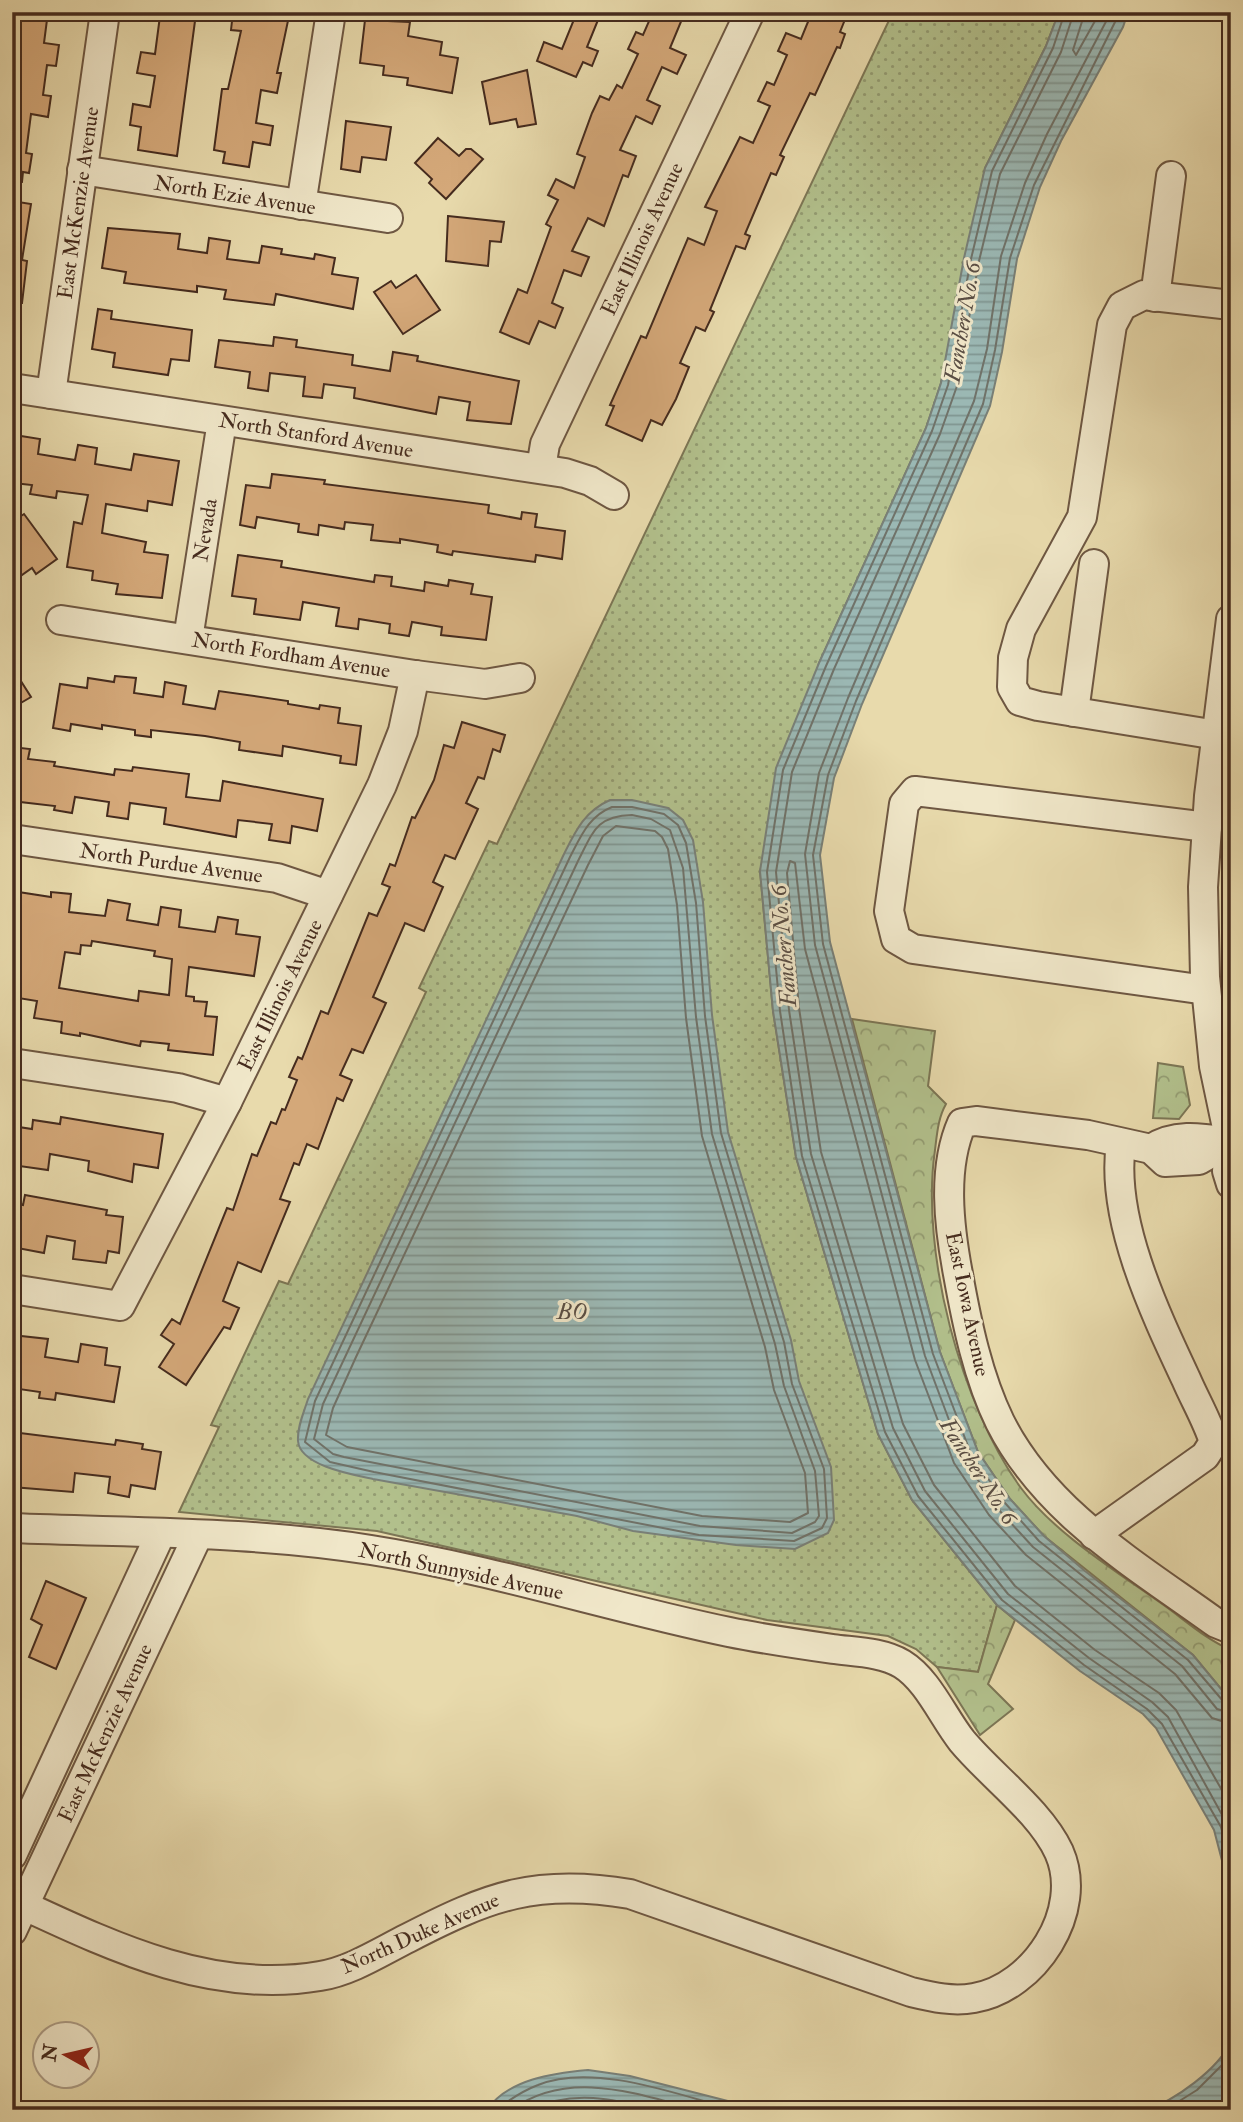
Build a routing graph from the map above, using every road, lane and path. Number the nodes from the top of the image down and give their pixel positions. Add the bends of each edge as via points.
1 (104, 12) edge
2 (331, 12) edge
3 (750, 12) edge
4 (82, 170) junction
5 (1171, 176) dead end
6 (301, 205) junction
7 (388, 218) dead end
8 (1155, 297) junction
9 (1231, 305) edge
10 (12, 388) edge
11 (51, 394) junction
12 (222, 421) junction
13 (541, 468) junction
14 (614, 495) dead end
15 (1094, 564) dead end
16 (1231, 619) edge
17 (61, 620) dead end
18 (188, 639) junction
19 (415, 675) junction
20 (520, 678) dead end
21 (1074, 712) junction
22 (1217, 735) junction
23 (1220, 797) edge
24 (1207, 827) junction
25 (12, 839) edge
26 (328, 895) junction
27 (1206, 990) junction
28 (12, 1063) edge
29 (228, 1102) junction
30 (1230, 1142) edge
31 (1121, 1144) junction
32 (1231, 1184) edge
33 (12, 1289) edge
34 (12, 1528) edge
35 (160, 1535) junction
36 (198, 1535) junction
37 (1094, 1535) junction
38 (1231, 1629) edge
39 (12, 1855) edge
40 (18, 1903) edge
41 (12, 1931) edge
42 (1027, 1970) joint

1 - 4 street, East McKenzie Avenue
2 - 6 street
3 - 13 street, East Illinois Avenue via 545,444
4 - 6 street, North Ezie Avenue
4 - 11 street, East McKenzie Avenue
5 - 8 street
6 - 7 street, North Ezie Avenue
8 - 9 street
8 - 21 street via 1144,295 1122,306 1112,325 1082,517 1021,629 1013,658 1012,687 1020,701
10 - 11 street, North Stanford Avenue
11 - 12 street, North Stanford Avenue
12 - 13 street, North Stanford Avenue
12 - 18 street, Nevada
13 - 14 street, North Stanford Avenue via 590,481
15 - 21 street
16 - 22 street
17 - 18 street, North Fordham Avenue
18 - 19 street, North Fordham Avenue
19 - 20 street, North Fordham Avenue via 485,684
19 - 26 street, East Illinois Avenue via 403,731 382,785
21 - 22 street
22 - 23 street
23 - 24 street
24 - 27 street via 1203,887
24 - 27 street via 915,791 904,804 889,911 896,939 913,949
25 - 26 street, North Purdue Avenue via 277,878
26 - 29 street, East Illinois Avenue
27 - 30 street via 1214,1066
28 - 29 street via 178,1088
29 - 33 street, East Illinois Avenue via 120,1306
30 - 31 street via 1199,1160 1181,1163 1165,1162 1151,1149
30 - 32 street via 1227,1171
31 - 37 street via 1119,1195 1132,1242 1171,1347 1214,1442 1205,1456
31 - 37 street, East Iowa Avenue via 1088,1135 976,1121 962,1123 951,1156 950,1221 962,1300 984,1380 1019,1454 1066,1511
34 - 35 street, North Sunnyside Avenue
35 - 36 street, North Sunnyside Avenue
35 - 39 street, East McKenzie Avenue
36 - 40 street, East McKenzie Avenue
36 - 42 street, North Sunnyside Avenue via 311,1542 436,1561 689,1624 879,1655 903,1664 922,1682 963,1742 1048,1833 1059,1853 1065,1873 1064,1902 1045,1951
37 - 38 street, East Iowa Avenue
40 - 41 street, East McKenzie Avenue
40 - 42 street, North Duke Avenue via 141,1958 185,1969 276,1980 322,1976 359,1963 458,1912 505,1895 545,1887 588,1886 630,1894 911,1992 948,2000 976,1998 1002,1988

